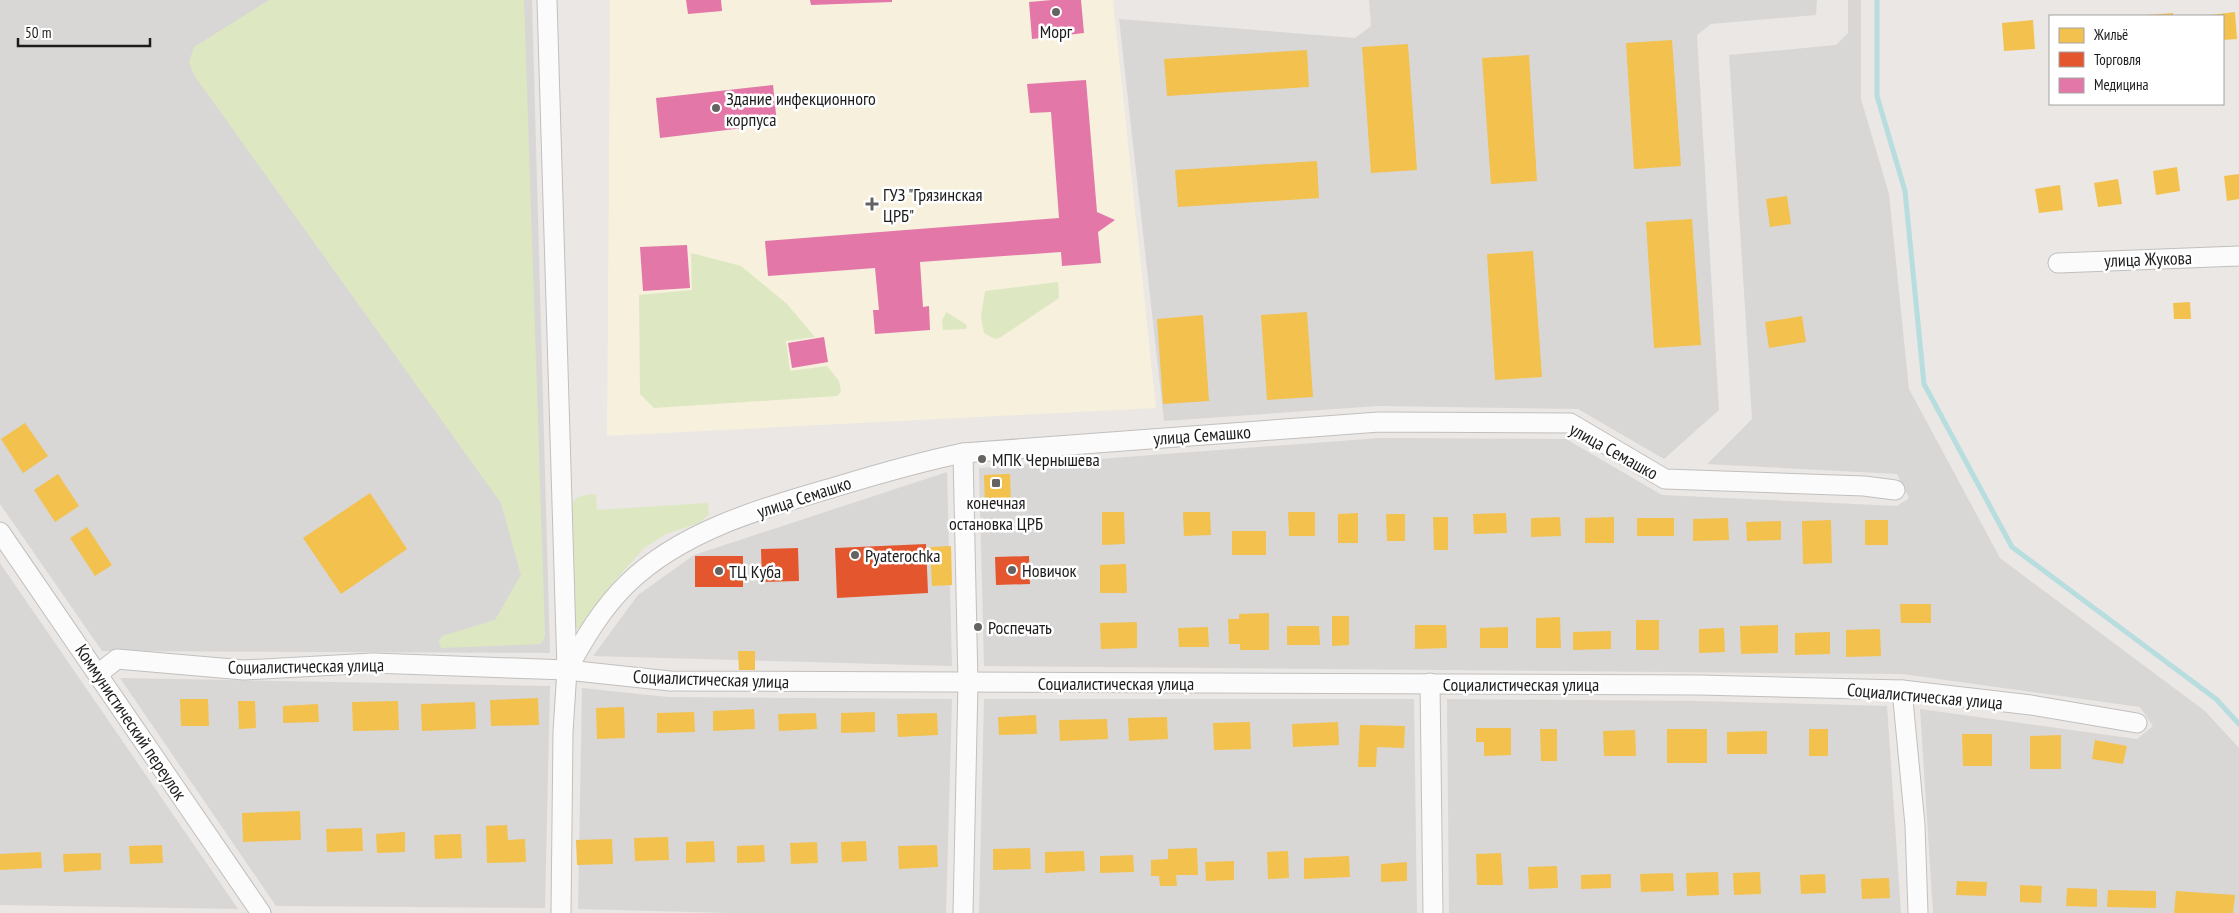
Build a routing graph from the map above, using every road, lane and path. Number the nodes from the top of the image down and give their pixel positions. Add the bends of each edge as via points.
1 (547, 0) edge
2 (2239, 256) edge
3 (2058, 263) dead end
4 (963, 453) junction
5 (1895, 490) dead end
6 (0, 532) edge
7 (567, 670) junction
8 (98, 674) junction
9 (968, 683) junction
10 (1430, 683) junction
11 (1902, 690) junction
12 (2137, 723) dead end
13 (261, 913) edge
14 (562, 913) edge
15 (963, 913) edge
16 (1433, 913) edge
17 (1918, 913) edge

1 - 7 street
2 - 3 street, улица Жукова
4 - 5 street, улица Семашко via 1379,422 1570,423 1666,479 1864,486
4 - 7 street, улица Семашко via 913,463 771,506 686,540 627,584 592,627
4 - 9 street
6 - 8 street, Коммунистический переулок
7 - 8 street, Социалистическая улица via 373,663 244,670 118,659
7 - 9 street, Социалистическая улица via 670,681
7 - 14 street via 563,732
8 - 13 street, Коммунистический переулок
9 - 10 street, Социалистическая улица
9 - 15 street
10 - 11 street, Социалистическая улица
10 - 16 street
11 - 12 street, Социалистическая улица via 2031,705
11 - 17 street via 1915,825

